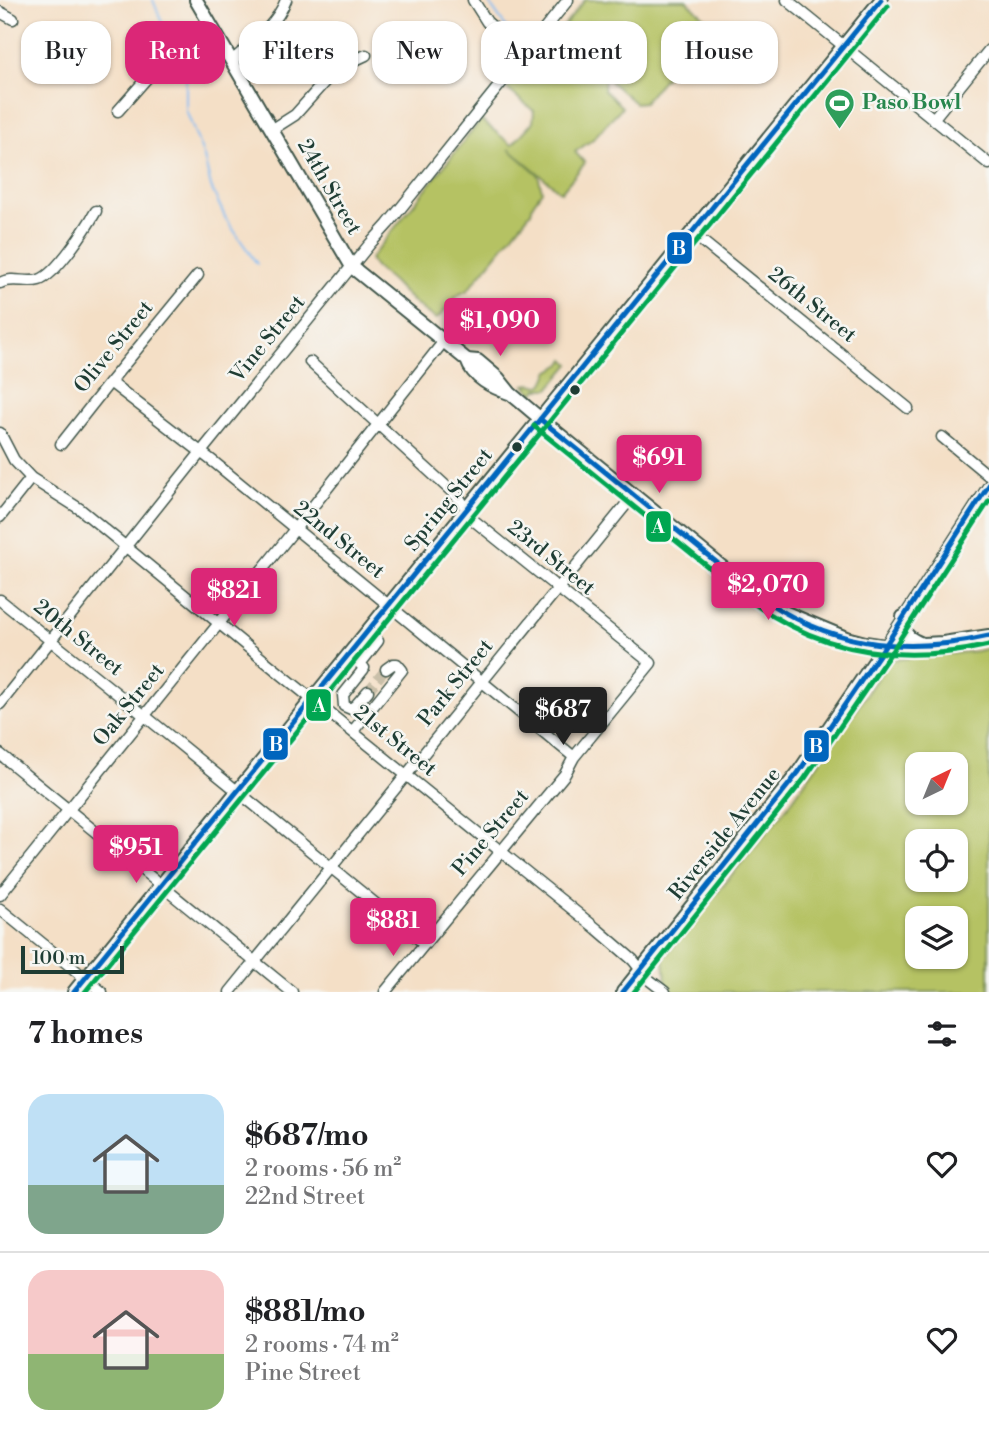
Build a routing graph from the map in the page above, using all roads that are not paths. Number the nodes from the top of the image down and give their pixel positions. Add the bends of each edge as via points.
1 (196, 0) edge
2 (286, 0) edge
3 (473, 0) edge
4 (568, 0) edge
5 (787, 0) edge
6 (881, 0) edge
7 (0, 12) edge
8 (13, 19) dead end
9 (208, 21) edge
10 (486, 21) edge
11 (551, 21) edge
12 (843, 46) junction
13 (225, 50) edge
14 (989, 50) edge
15 (366, 55) dead end
16 (232, 61) junction
17 (142, 84) edge
18 (500, 84) edge
19 (118, 111) dead end
20 (934, 118) junction
21 (273, 129) junction
22 (989, 163) edge
23 (96, 211) dead end
24 (692, 233) junction
25 (352, 267) junction
26 (198, 275) dead end
27 (0, 283) edge
28 (444, 341) junction
29 (310, 362) dead end
30 (110, 382) junction
31 (908, 408) dead end
32 (540, 419) junction
33 (379, 425) junction
34 (0, 433) edge
35 (942, 437) dead end
36 (61, 444) dead end
37 (201, 452) junction
38 (989, 475) edge
39 (31, 478) junction
40 (989, 485) edge
41 (633, 496) junction
42 (466, 510) junction
43 (0, 517) edge
44 (295, 529) junction
45 (126, 547) junction
46 (557, 587) junction
47 (0, 600) edge
48 (388, 605) junction
49 (903, 617) junction
50 (219, 622) junction
51 (989, 636) edge
52 (51, 641) junction
53 (379, 641) dead end
54 (922, 645) junction
55 (885, 646) junction
56 (348, 654) junction
57 (650, 663) joint
58 (360, 664) junction
59 (386, 669) dead end
60 (482, 681) junction
61 (368, 691) tunnel mouth
62 (343, 695) junction
63 (312, 698) junction
64 (0, 704) edge
65 (329, 712) junction
66 (145, 716) junction
67 (353, 731) junction
68 (0, 754) edge
69 (574, 757) junction
70 (407, 775) junction
71 (237, 791) junction
72 (69, 810) junction
73 (501, 851) junction
74 (330, 867) junction
75 (161, 886) junction
76 (0, 895) edge
77 (0, 909) edge
78 (425, 944) junction
79 (254, 961) junction
80 (642, 969) junction
81 (85, 978) junction
82 (74, 992) edge
83 (102, 992) edge
84 (230, 992) edge
85 (292, 992) edge
86 (384, 992) edge
87 (623, 992) edge
88 (665, 992) edge

1 - 9 main road, 24th Street
2 - 16 street via 271,26
3 - 10 street
4 - 11 street, Vine Street
5 - 12 street
6 - 12 main road, Spring Street
7 - 8 street
12 - 20 street
12 - 24 main road, Spring Street
13 - 16 main road, 24th Street
14 - 20 street
15 - 21 street via 336,69 295,115
16 - 21 main road, 24th Street
17 - 19 street
18 - 25 street, Vine Street
20 - 22 street
21 - 25 main road, 24th Street
23 - 27 street via 79,239 42,280
24 - 31 street, 26th Street
24 - 32 main road, Spring Street
25 - 28 main road, 24th Street
25 - 37 street, Vine Street
26 - 30 street, Olive Street
28 - 32 main road, 24th Street via 491,387 510,393
28 - 33 street, Oak Street
29 - 33 street, 23rd Street
30 - 36 street, Olive Street
30 - 37 street, 22nd Street
32 - 41 main road, 24th Street
32 - 42 main road, Spring Street
33 - 42 street, 23rd Street via 459,498
33 - 44 street, Oak Street
34 - 39 street, 21st Street via 7,450
35 - 38 street
37 - 44 street, 22nd Street
37 - 45 street, Vine Street
39 - 43 street
39 - 45 street, 21st Street via 80,509
40 - 49 street, Riverside Avenue
41 - 46 street, Park Street
41 - 55 main road, 24th Street via 779,610 846,638
42 - 46 street, 23rd Street
42 - 48 main road, Spring Street
44 - 48 street, 22nd Street
44 - 50 street, Oak Street
45 - 50 street, 21st Street
45 - 52 street, Vine Street
46 - 57 street, 23rd Street
46 - 60 street, Park Street
47 - 52 street, 20th Street
48 - 56 main road, Spring Street
48 - 60 street, 22nd Street
49 - 54 main road via 906,635
49 - 55 street, Riverside Avenue
50 - 63 street, 21st Street
50 - 66 street, Oak Street
51 - 54 main road, 24th Street
52 - 64 street, Vine Street
52 - 66 street, 20th Street
53 - 58 street
54 - 55 main road, 24th Street
55 - 80 main road, Riverside Avenue via 798,773
56 - 58 street
56 - 63 main road, Spring Street
57 - 69 street, Pine Street
58 - 62 street via 363,670
59 - 67 street via 397,664 402,670
60 - 69 street, 22nd Street
60 - 70 street, Park Street
61 - 62 street via 351,709 344,706
62 - 65 street
63 - 65 street, 21st Street
63 - 71 main road, Spring Street
65 - 67 street, 21st Street
66 - 71 street, 20th Street
66 - 72 street, Oak Street
67 - 70 street, 21st Street
68 - 72 street
69 - 73 street, Pine Street
70 - 73 street, 21st Street
70 - 74 street, Park Street
71 - 74 street, 20th Street
71 - 75 main road, Spring Street
72 - 75 street
72 - 76 street, Oak Street
73 - 78 street, Pine Street
73 - 80 street, 21st Street
74 - 78 street, 20th Street
74 - 79 street, Park Street
75 - 79 street
75 - 81 main road, Spring Street
77 - 81 street
78 - 86 street, Pine Street
79 - 84 street, Park Street
79 - 85 street
80 - 87 main road, Riverside Avenue
80 - 88 street, 21st Street
81 - 82 main road, Spring Street
81 - 83 street

